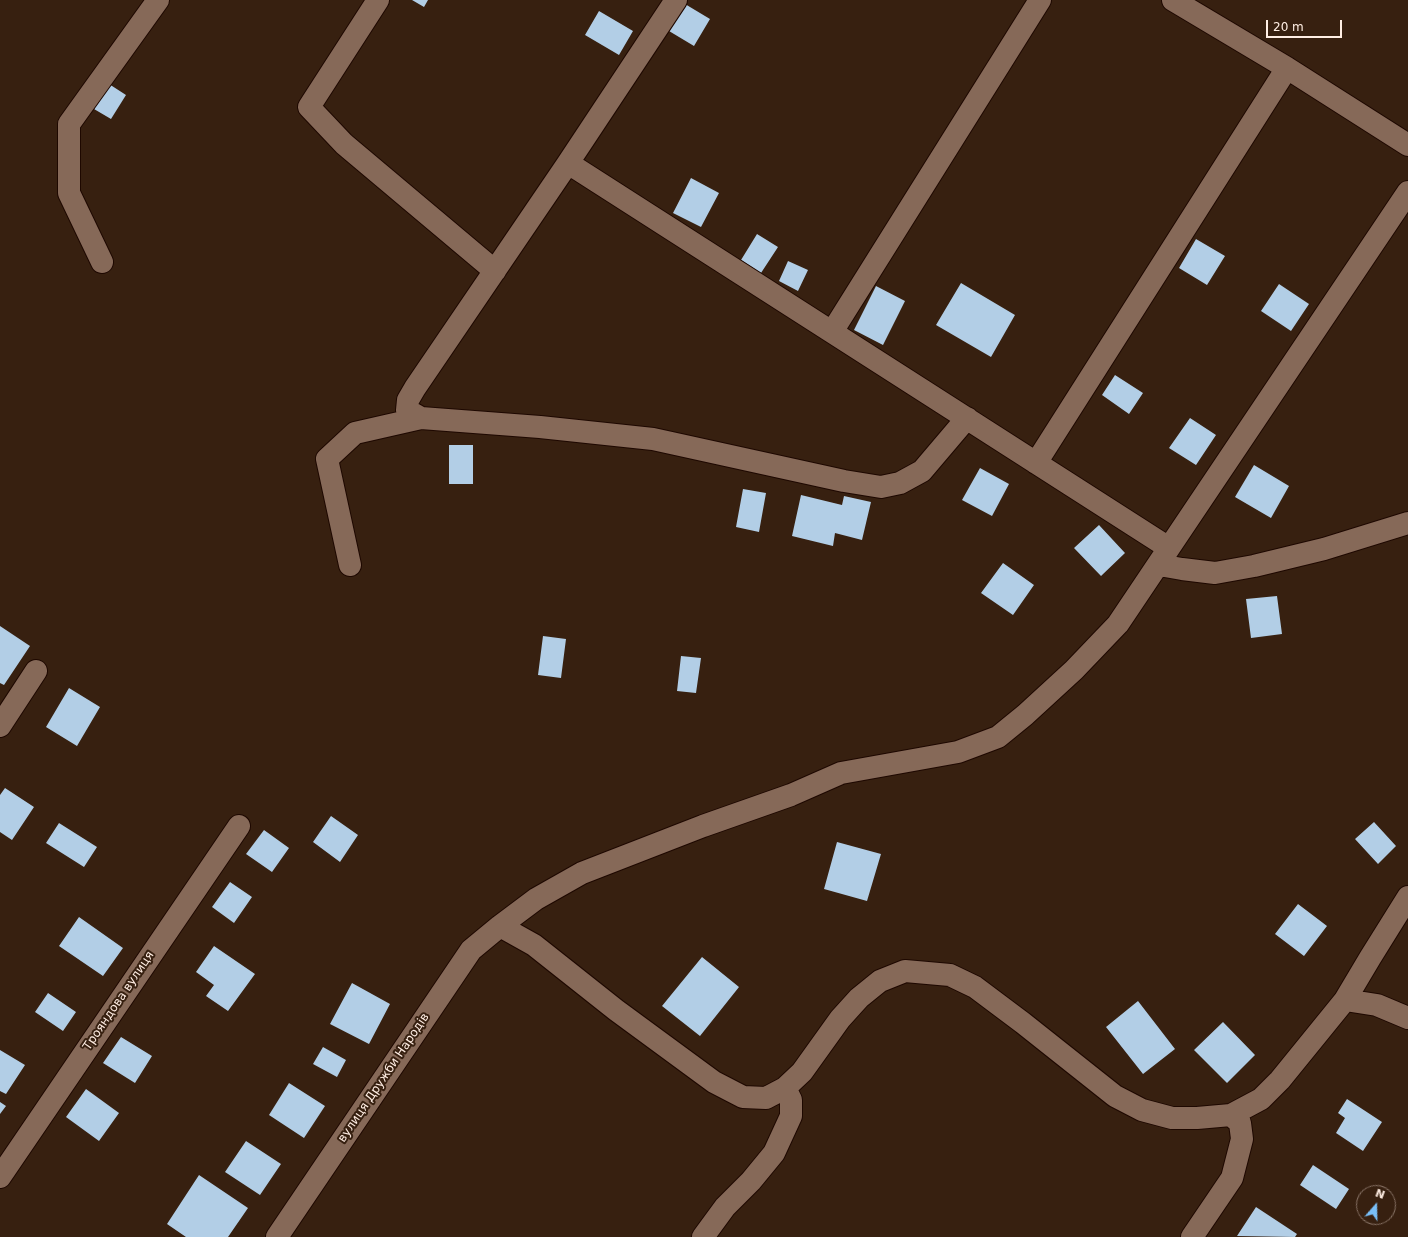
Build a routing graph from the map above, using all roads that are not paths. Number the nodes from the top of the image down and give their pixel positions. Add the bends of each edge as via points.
1 (158, 0) edge
2 (378, 0) edge
3 (676, 0) edge
4 (1040, 0) edge
5 (1173, 0) edge
6 (1287, 68) junction
7 (1408, 145) edge
8 (568, 163) junction
9 (1408, 192) edge
10 (102, 262) dead end
11 (495, 271) junction
12 (832, 332) junction
13 (420, 418) junction
14 (967, 418) junction
15 (1036, 463) junction
16 (1408, 523) edge
17 (1164, 556) junction
18 (350, 565) dead end
19 (36, 671) dead end
20 (0, 726) edge
21 (239, 826) dead end
22 (1408, 897) edge
23 (500, 926) junction
24 (1345, 1000) junction
25 (1408, 1018) edge
26 (785, 1088) junction
27 (1231, 1115) junction
28 (0, 1177) edge
29 (277, 1237) edge
30 (703, 1237) edge
31 (1192, 1237) edge

1 - 10 street via 69,124 69,193
2 - 11 street via 309,107 344,144
3 - 8 street
4 - 12 street
5 - 6 street
6 - 7 street
6 - 15 street
8 - 11 street
8 - 12 street
9 - 17 street, вулиця Дружби Народів
11 - 13 street via 408,400 407,410
12 - 14 street
13 - 14 street via 653,439 881,487 900,483 922,471
13 - 18 street via 355,433 327,459
14 - 15 street
15 - 17 street
16 - 17 street via 1324,549 1216,573 1182,569
17 - 23 street, вулиця Дружби Народів via 1118,624 1074,670 998,737 958,752 841,773 791,795 582,873 536,899
19 - 20 street
21 - 28 street, Трояндова вулиця
22 - 24 street
23 - 26 street via 534,945 616,1010 714,1082 743,1097 766,1098
23 - 29 street, вулиця Дружби Народів via 471,950
24 - 25 street via 1377,1005
24 - 27 street via 1261,1100
26 - 27 street via 802,1072 840,1019 859,998 880,981 905,971 950,976 975,987 1115,1096 1142,1110 1172,1118
26 - 30 street via 791,1100 791,1116 774,1153 725,1207
27 - 31 street via 1240,1123 1242,1139 1232,1178

